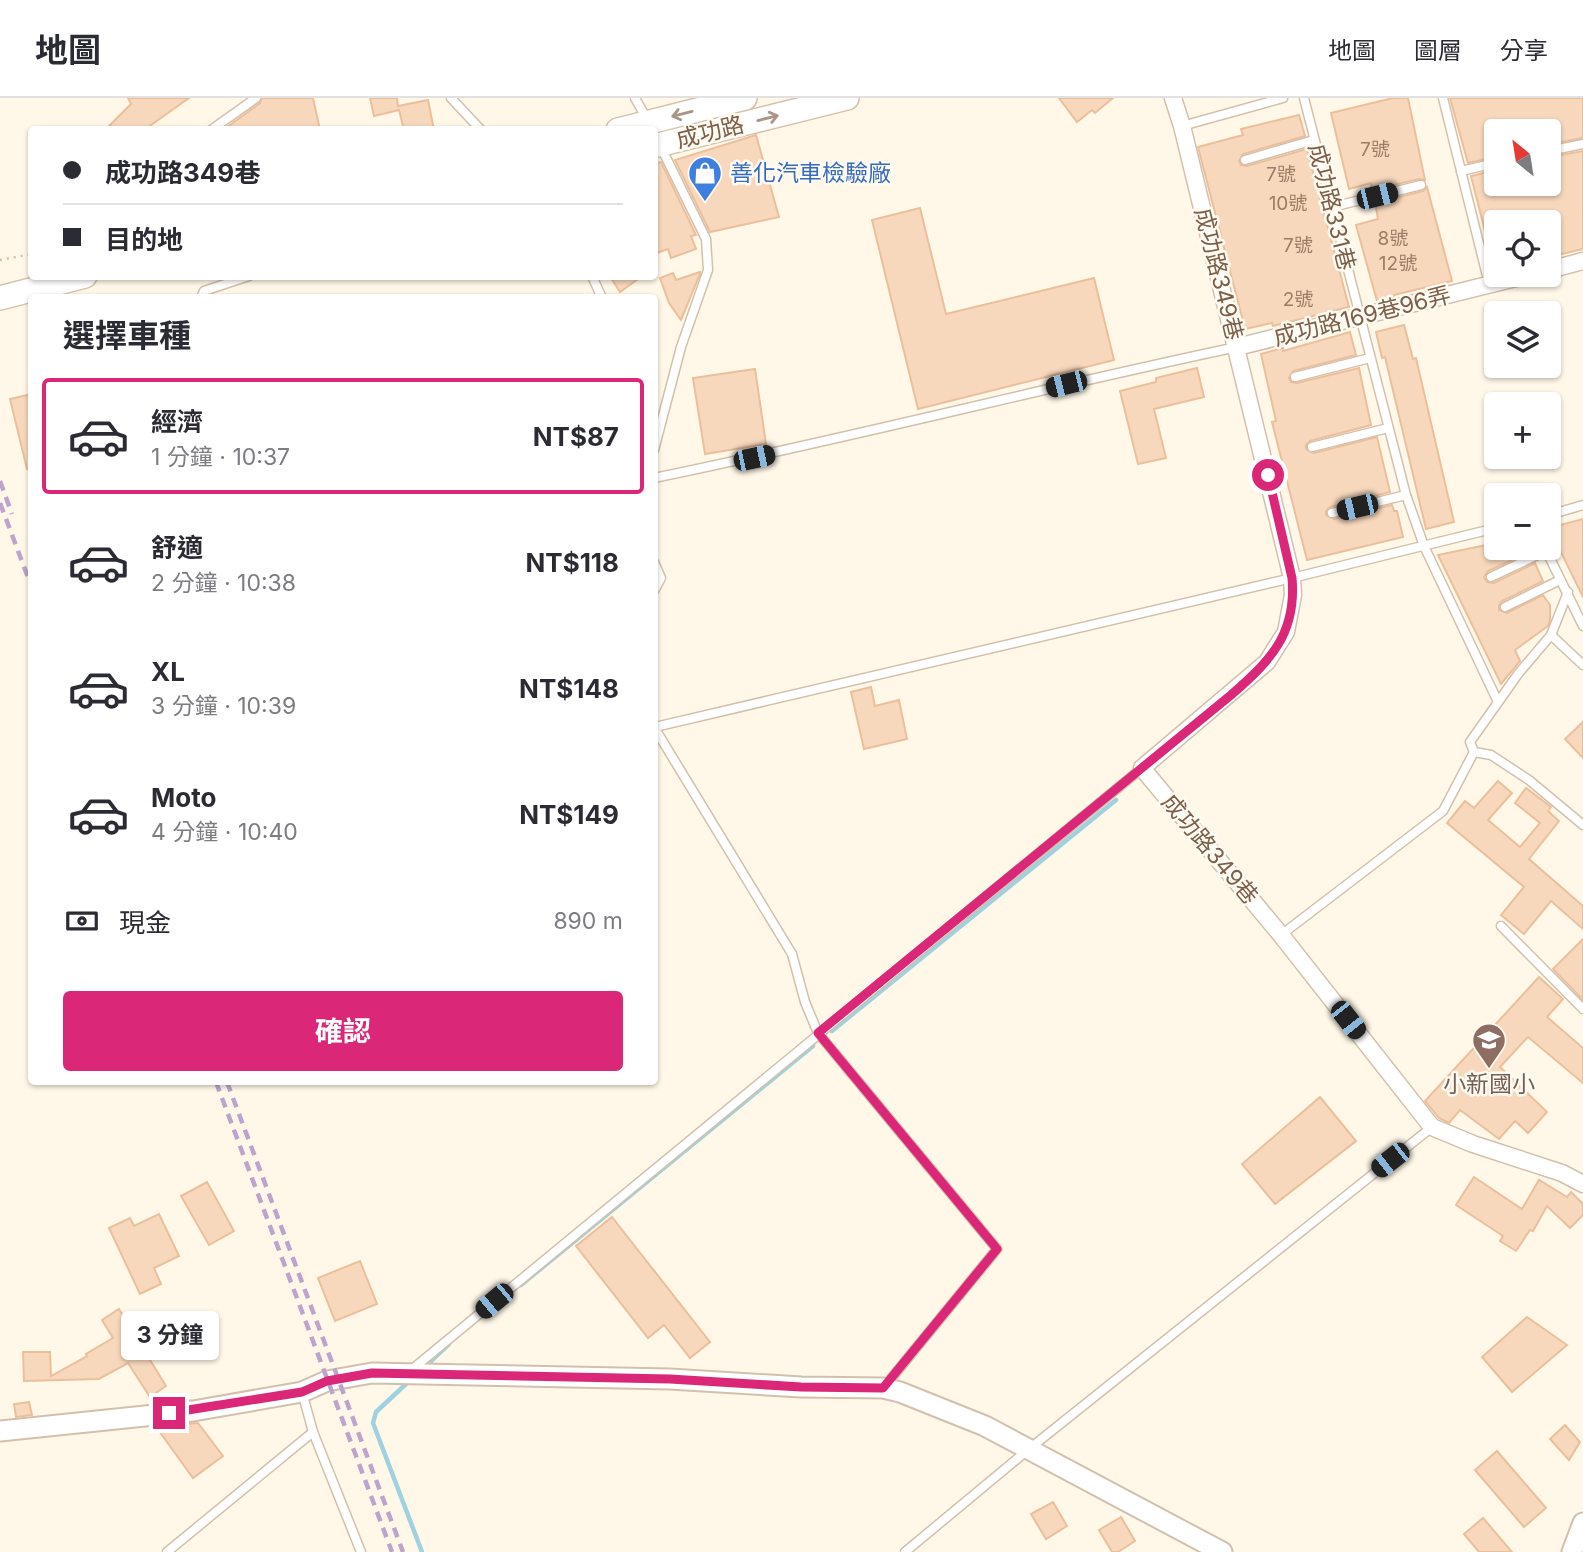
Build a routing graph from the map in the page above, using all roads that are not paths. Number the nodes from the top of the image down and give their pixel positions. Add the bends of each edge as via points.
1 (256, 98) edge
2 (451, 98) edge
3 (635, 98) edge
4 (745, 98) edge
5 (847, 98) edge
6 (1173, 98) edge
7 (1283, 98) edge
8 (1304, 98) edge
9 (1443, 98) edge
10 (217, 126) edge
11 (477, 126) edge
12 (649, 126) edge
13 (1182, 126) junction
14 (658, 133) edge
15 (658, 134) edge
16 (1314, 140) junction
17 (658, 143) edge
18 (1583, 144) edge
19 (1561, 149) edge
20 (1245, 160) dead end
21 (1484, 166) edge
22 (1461, 171) junction
23 (1421, 185) dead end
24 (1332, 207) junction
25 (1583, 261) edge
26 (1484, 264) edge
27 (1561, 267) edge
28 (70, 280) edge
29 (237, 280) edge
30 (1484, 285) edge
31 (203, 294) edge
32 (0, 298) edge
33 (1359, 317) junction
34 (1237, 347) junction
35 (1370, 358) junction
36 (1295, 377) dead end
37 (1388, 428) junction
38 (658, 435) edge
39 (1312, 447) dead end
40 (658, 477) edge
41 (1406, 495) junction
42 (1583, 505) edge
43 (1561, 511) edge
44 (1332, 513) dead end
45 (1484, 531) edge
46 (1424, 546) junction
47 (1526, 560) edge
48 (1551, 560) edge
49 (1491, 577) dead end
50 (1292, 578) junction
51 (1560, 580) junction
52 (1568, 592) junction
53 (1506, 607) dead end
54 (1583, 626) edge
55 (1551, 635) junction
56 (1583, 665) edge
57 (1498, 702) junction
58 (658, 726) edge
59 (658, 734) edge
60 (1474, 752) junction
61 (1142, 768) junction
62 (1583, 825) edge
63 (1501, 926) dead end
64 (1281, 935) junction
65 (1583, 1009) edge
66 (818, 1033) junction
67 (1433, 1126) junction
68 (1583, 1184) edge
69 (408, 1372) junction
70 (883, 1388) junction
71 (302, 1392) junction
72 (0, 1431) edge
73 (313, 1432) junction
74 (1029, 1449) junction
75 (1583, 1523) edge
76 (167, 1552) edge
77 (361, 1552) edge
78 (905, 1552) edge
79 (1222, 1552) edge
80 (1572, 1552) edge

1 - 10 lane
2 - 11 lane
3 - 12 lane
4 -> 14 main road, 成功路
15 -> 5 main road, 成功路
6 - 13 street, 成功路349巷
7 - 13 lane
8 - 16 lane, 成功路331巷
9 - 22 lane
13 - 34 street, 成功路349巷
16 - 20 lane
16 - 24 lane, 成功路331巷
17 - 38 lane via 706,239 708,270
18 - 19 lane
21 - 22 lane
22 - 26 lane
23 - 24 lane
24 - 33 lane, 成功路331巷
25 - 27 street
28 - 32 main road
29 - 31 lane
30 - 33 street, 成功路169巷96弄
33 - 34 street, 成功路169巷96弄
33 - 35 lane, 成功路331巷
34 - 40 lane
34 - 50 street, 成功路349巷
35 - 36 lane
35 - 37 lane, 成功路331巷
37 - 39 lane
37 - 41 lane, 成功路331巷
41 - 44 lane
41 - 46 lane, 成功路331巷
42 - 43 lane
45 - 46 lane
46 - 50 lane
46 - 57 lane, 成功路331巷
47 - 49 lane
48 - 51 lane
50 - 58 lane
50 - 61 street, 成功路349巷 via 1286,632 1267,662
51 - 52 lane
51 - 53 lane
52 - 54 lane
52 - 55 lane
55 - 56 lane
55 - 57 lane
57 - 60 lane via 1471,742
59 - 66 lane via 792,954
60 - 62 lane via 1491,755 1529,780
60 - 64 lane via 1443,811
61 - 64 street, 成功路349巷
61 - 66 lane
63 - 65 lane
64 - 67 street, 成功路349巷
66 - 69 lane
66 - 70 lane via 997,1249
67 - 68 street, 成功路349巷
67 - 74 lane
69 - 70 street
69 - 71 street via 327,1381
70 - 74 street via 985,1426
71 - 72 street via 193,1410
71 - 73 lane
73 - 76 lane
73 - 77 lane
74 - 78 lane
74 - 79 street
75 - 80 street

